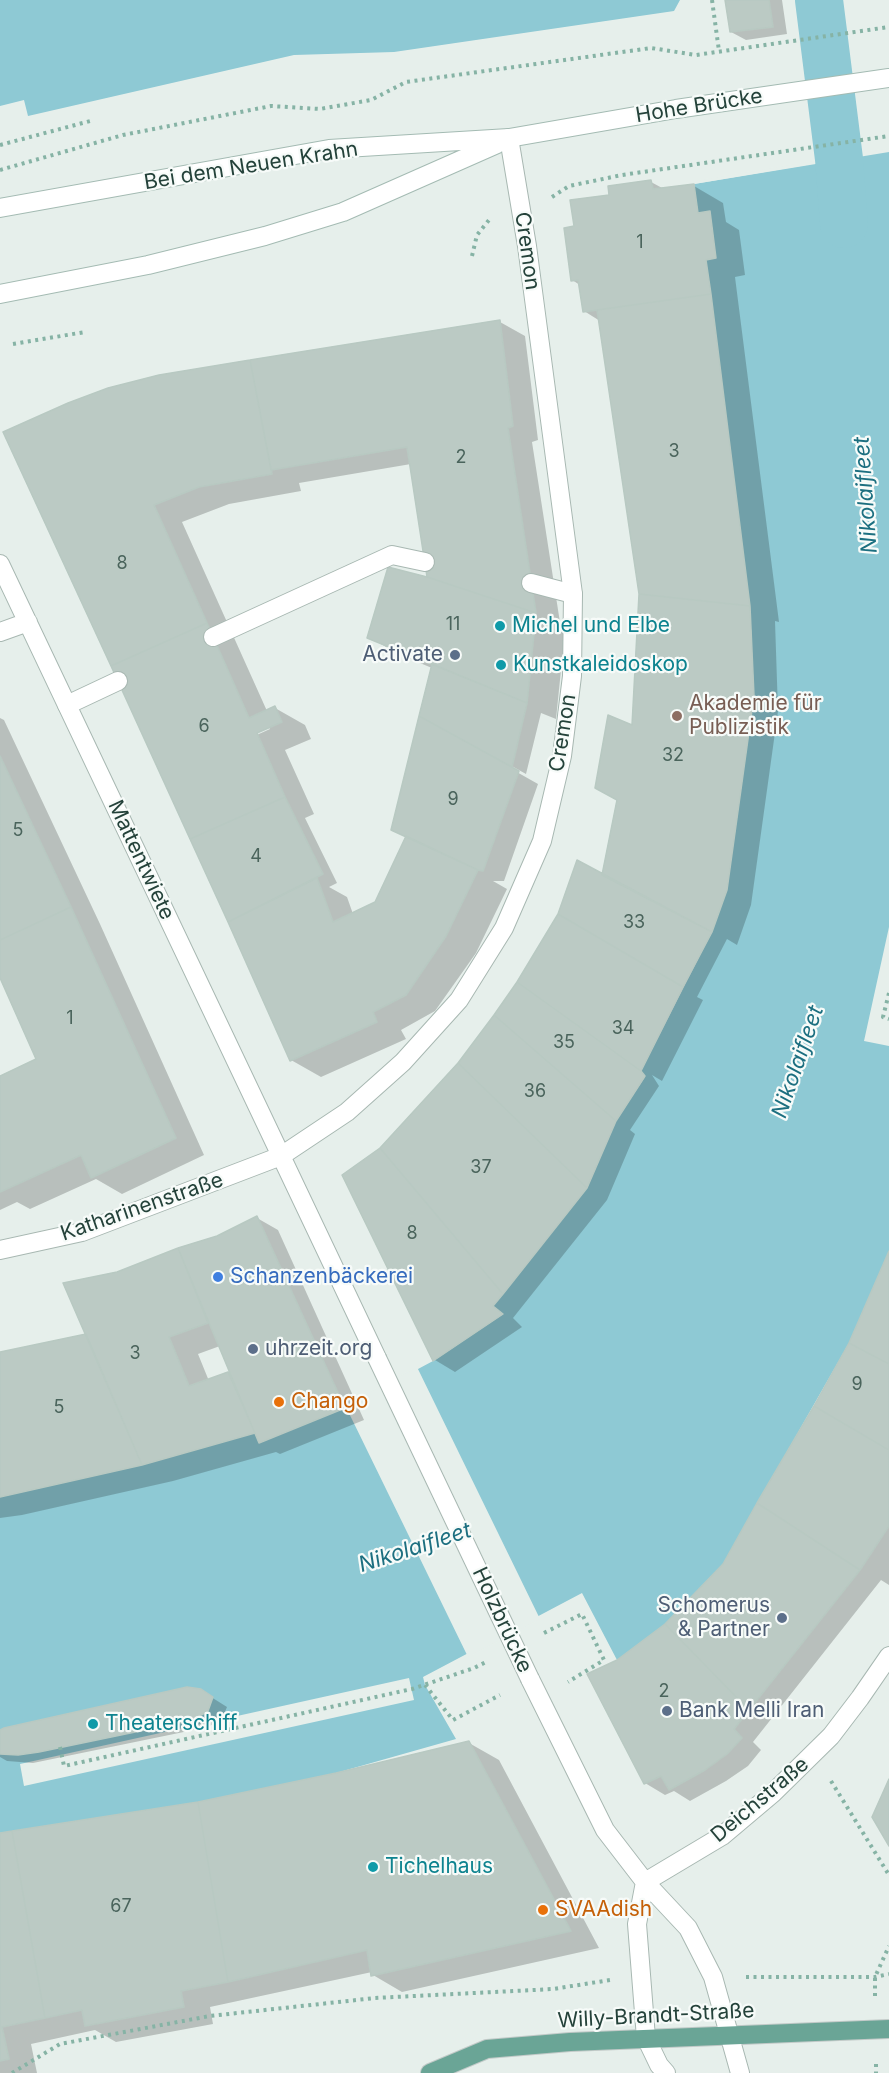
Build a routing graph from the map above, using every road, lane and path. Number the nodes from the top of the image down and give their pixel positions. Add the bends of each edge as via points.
1 (712, 0) edge
2 (889, 27) edge
3 (719, 51) junction
4 (889, 78) edge
5 (94, 120) dead end
6 (889, 136) edge
7 (509, 138) junction
8 (0, 145) edge
9 (0, 170) edge
10 (520, 206) junction
11 (0, 208) edge
12 (472, 256) dead end
13 (0, 294) edge
14 (85, 332) dead end
15 (13, 344) dead end
16 (425, 562) dead end
17 (0, 564) edge
18 (531, 583) dead end
19 (573, 594) junction
20 (28, 622) junction
21 (0, 632) edge
22 (213, 637) dead end
23 (118, 681) dead end
24 (67, 705) junction
25 (889, 993) edge
26 (889, 1019) edge
27 (281, 1156) junction
28 (0, 1250) edge
29 (582, 1614) dead end
30 (889, 1656) edge
31 (584, 1672) dead end
32 (486, 1703) dead end
33 (60, 1747) dead end
34 (815, 1753) junction
35 (889, 1875) edge
36 (645, 1882) junction
37 (889, 1946) edge
38 (889, 1974) edge
39 (741, 1977) dead end
40 (875, 1977) junction
41 (609, 1980) dead end
42 (875, 2002) dead end
43 (889, 2029) edge
44 (728, 2035) junction
45 (646, 2038) junction
46 (876, 2066) dead end
47 (12, 2073) edge
48 (430, 2073) edge
49 (666, 2073) edge
50 (740, 2073) edge
51 (876, 2073) edge

1 - 3 path
2 - 3 path
3 - 9 path via 696,55 651,48 406,82 371,100 320,109 271,106 123,135
4 - 7 street, Hohe Brücke
5 - 8 path
6 - 10 path via 622,175 569,186 549,198
7 - 10 street, Cremon
7 - 11 street, Bei dem Neuen Krahn via 329,149
7 - 13 street via 343,212 265,236 148,265
10 - 12 path via 492,217 477,235
10 - 19 street, Cremon
14 - 15 path
16 - 22 street via 392,555
17 - 20 street, Mattentwiete
18 - 19 street
19 - 27 street, Cremon via 572,676 562,756 542,841 504,928 459,1000 403,1062 347,1112
20 - 21 street
20 - 24 street, Mattentwiete
23 - 24 street
24 - 27 street, Mattentwiete
25 - 26 path via 883,1017
27 - 28 street, Katharinenstraße via 82,1232
27 - 36 street, Holzbrücke, bridge via 605,1830
29 - 31 path via 604,1660
30 - 34 street, Deichstraße
32 - 33 path via 453,1720 425,1685 64,1766
34 - 35 path
34 - 36 street, Deichstraße via 722,1836
36 - 44 street, Holzbrücke via 688,1928 713,1977
36 - 45 street via 637,1924
37 - 40 path
38 - 40 path
39 - 40 path
40 - 42 path
41 - 47 path via 554,1989 375,1998 210,2016 60,2044
43 - 44 main road, Willy-Brandt-Straße
44 - 45 main road, Willy-Brandt-Straße
44 - 50 street, Holzbrücke
45 - 48 main road, Willy-Brandt-Straße via 487,2049
45 - 49 street
46 - 51 path

